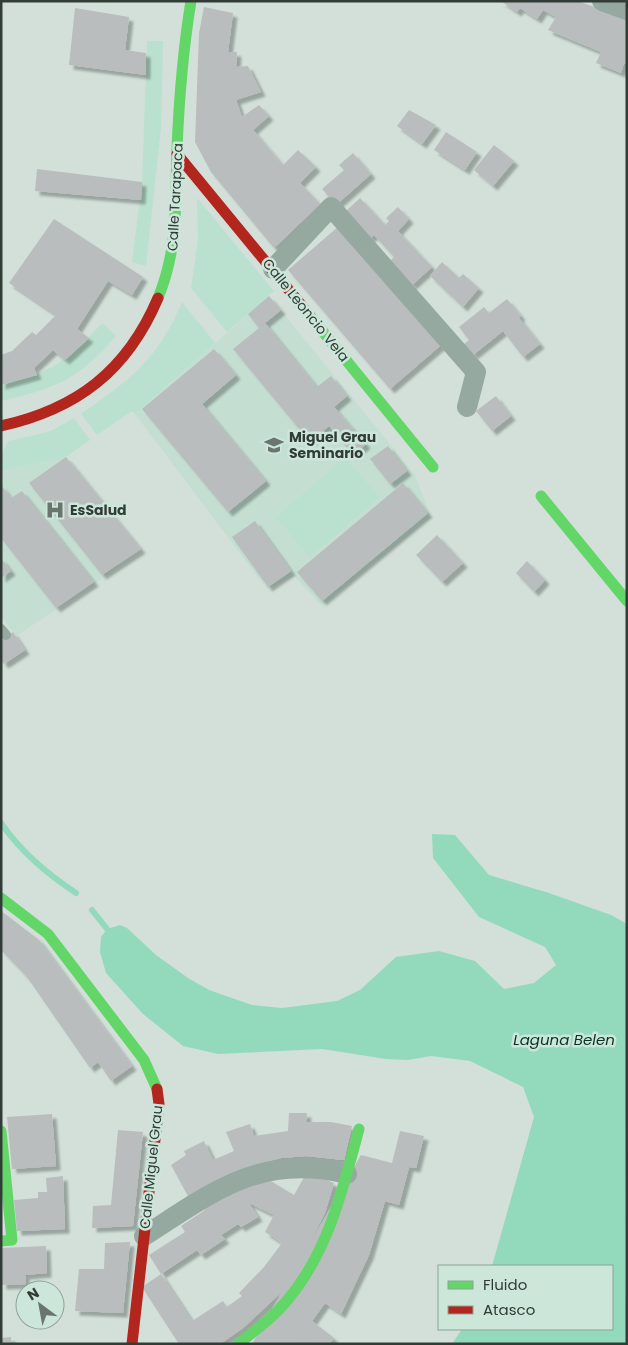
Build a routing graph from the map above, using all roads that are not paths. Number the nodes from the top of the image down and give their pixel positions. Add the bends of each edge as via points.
1 (191, 1) edge
2 (602, 1) edge
3 (627, 10) edge
4 (177, 154) junction
5 (273, 269) junction
6 (467, 407) dead end
7 (1, 426) edge
8 (433, 467) dead end
9 (541, 496) dead end
10 (627, 601) edge
11 (1, 898) edge
12 (359, 1129) dead end
13 (1, 1131) edge
14 (347, 1174) junction
15 (144, 1236) junction
16 (1, 1241) edge
17 (132, 1344) edge
18 (238, 1344) edge

1 - 4 street, Calle Tarapaca via 183,46
2 - 3 street
4 - 5 street, Calle Leoncio Vela
4 - 7 street, Calle Tarapaca via 174,249 161,294 141,334 112,371 69,404 21,423
5 - 6 street via 331,207 476,372
5 - 8 street, Calle Leoncio Vela
9 - 10 street
11 - 15 street, Calle Miguel Grau via 48,934 144,1060 153,1077 159,1104
12 - 14 street
13 - 16 street via 12,1240
14 - 15 street via 302,1167 258,1172 217,1191
14 - 18 street via 335,1218 313,1267 277,1312
15 - 17 street, Calle Miguel Grau

